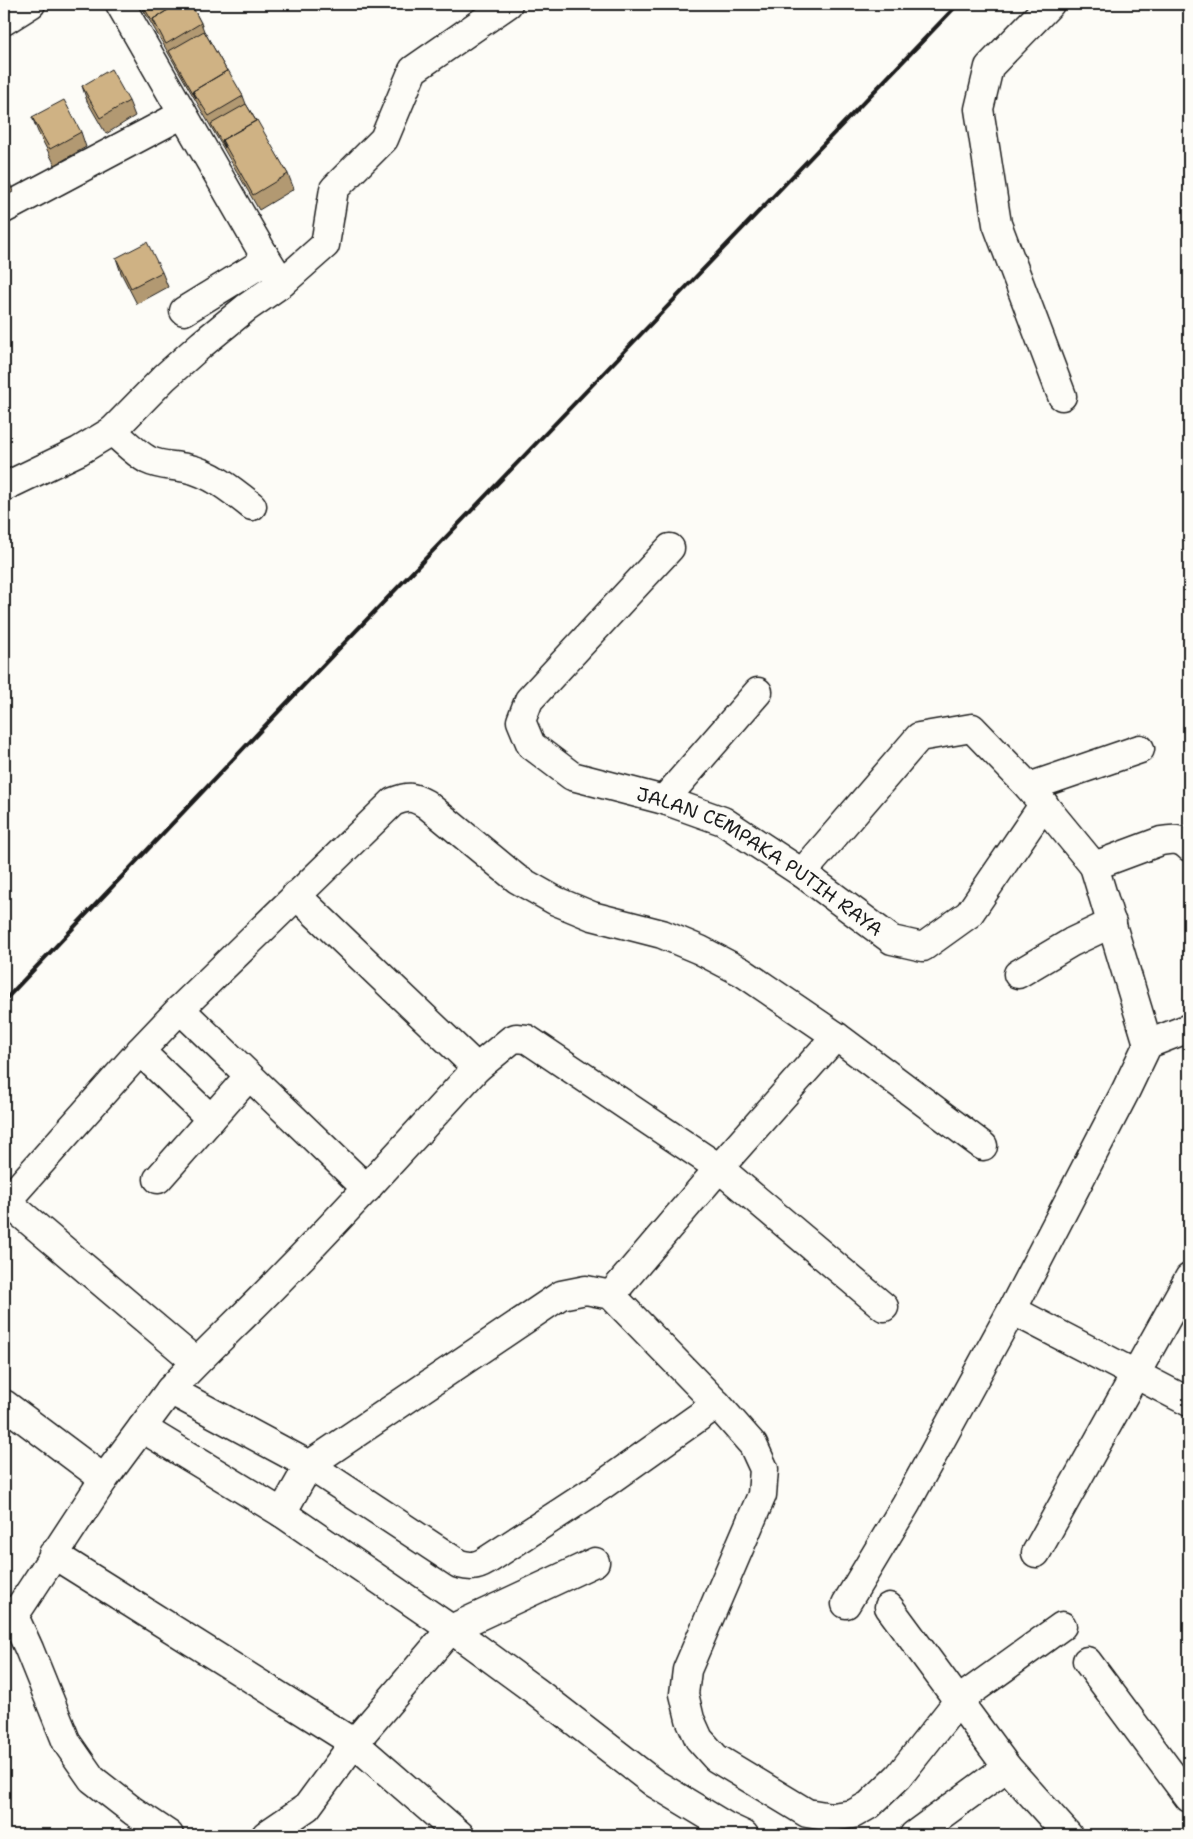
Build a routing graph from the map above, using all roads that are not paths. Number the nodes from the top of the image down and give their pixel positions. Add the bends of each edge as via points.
1 (31, 4) edge
2 (120, 4) edge
3 (508, 4) edge
4 (1050, 4) edge
5 (4, 21) edge
6 (183, 114) junction
7 (4, 209) edge
8 (267, 260) junction
9 (282, 283) junction
10 (184, 312) dead end
11 (1062, 396) dead end
12 (112, 431) junction
13 (4, 486) edge
14 (252, 506) dead end
15 (670, 548) dead end
16 (758, 692) dead end
17 (1140, 748) dead end
18 (1037, 795) junction
19 (664, 800) junction
20 (1189, 847) edge
21 (1094, 866) junction
22 (802, 873) junction
23 (296, 895) junction
24 (1112, 923) junction
25 (1018, 974) dead end
26 (180, 1009) junction
27 (1189, 1028) edge
28 (836, 1036) junction
29 (1148, 1044) junction
30 (140, 1051) junction
31 (477, 1068) junction
32 (249, 1076) junction
33 (211, 1119) junction
34 (983, 1146) dead end
35 (719, 1168) junction
36 (158, 1180) dead end
37 (367, 1189) junction
38 (5, 1202) edge
39 (1189, 1278) edge
40 (611, 1295) junction
41 (884, 1306) dead end
42 (1012, 1310) junction
43 (196, 1362) junction
44 (1136, 1374) junction
45 (170, 1390) junction
46 (1189, 1402) edge
47 (4, 1404) edge
48 (717, 1404) junction
49 (142, 1428) junction
50 (104, 1479) junction
51 (295, 1491) junction
52 (1036, 1553) dead end
53 (53, 1554) junction
54 (595, 1562) dead end
55 (846, 1604) dead end
56 (889, 1607) dead end
57 (9, 1613) edge
58 (1062, 1626) dead end
59 (452, 1629) junction
60 (1087, 1660) dead end
61 (960, 1700) junction
62 (354, 1743) junction
63 (993, 1748) junction
64 (1189, 1798) edge
65 (169, 1835) edge
66 (266, 1835) edge
67 (460, 1835) edge
68 (744, 1835) edge
69 (914, 1835) edge
70 (1068, 1835) edge

1 - 5 street
2 - 6 street
3 - 9 street via 413,70 384,139 334,189 325,245
4 - 11 street via 989,67 980,110 996,224
6 - 7 street
6 - 8 street
8 - 9 street
8 - 10 street
9 - 12 street via 202,344
12 - 13 street via 79,451
12 - 14 street via 147,459 201,472
15 - 19 street, JALAN CEMPAKA PUTIH RAYA via 529,700 521,721 531,745 572,776
16 - 19 street
17 - 18 street
18 - 21 street
18 - 22 street via 972,728 919,737
18 - 22 street, JALAN CEMPAKA PUTIH RAYA via 968,914 923,947 892,940
19 - 22 street, JALAN CEMPAKA PUTIH RAYA via 722,821
20 - 21 street via 1186,842 1171,839
21 - 24 street
23 - 26 street
23 - 28 street via 393,802 405,797 416,798 517,879 548,897 592,916 662,934 700,950 742,972
23 - 31 street
24 - 25 street
24 - 29 street
26 - 30 street
26 - 32 street
27 - 29 street
28 - 34 street
28 - 35 street
29 - 42 street
30 - 33 street
30 - 38 street
31 - 35 street via 511,1040 526,1038
31 - 37 street
32 - 33 street
32 - 37 street
33 - 36 street
35 - 40 street
35 - 41 street
37 - 43 street
38 - 43 street
39 - 44 street
40 - 48 street
40 - 51 street via 586,1290 561,1295
42 - 44 street
42 - 55 street via 906,1504
43 - 45 street
44 - 46 street
44 - 52 street
45 - 49 street
45 - 51 street
47 - 50 street
48 - 51 street via 600,1486 477,1566 459,1564
48 - 61 street via 753,1446 764,1469 762,1495 687,1670 684,1694 690,1720 699,1739 716,1758 807,1812 831,1817 853,1814 869,1805 898,1776
49 - 50 street
49 - 51 street
50 - 53 street
51 - 59 street
53 - 57 street
53 - 62 street
54 - 59 street
56 - 61 street
57 - 65 street via 29,1649 67,1743 92,1779
58 - 61 street
59 - 62 street
59 - 68 street via 654,1783
60 - 64 street
61 - 63 street
62 - 66 street via 307,1806
62 - 67 street
63 - 69 street
63 - 70 street

